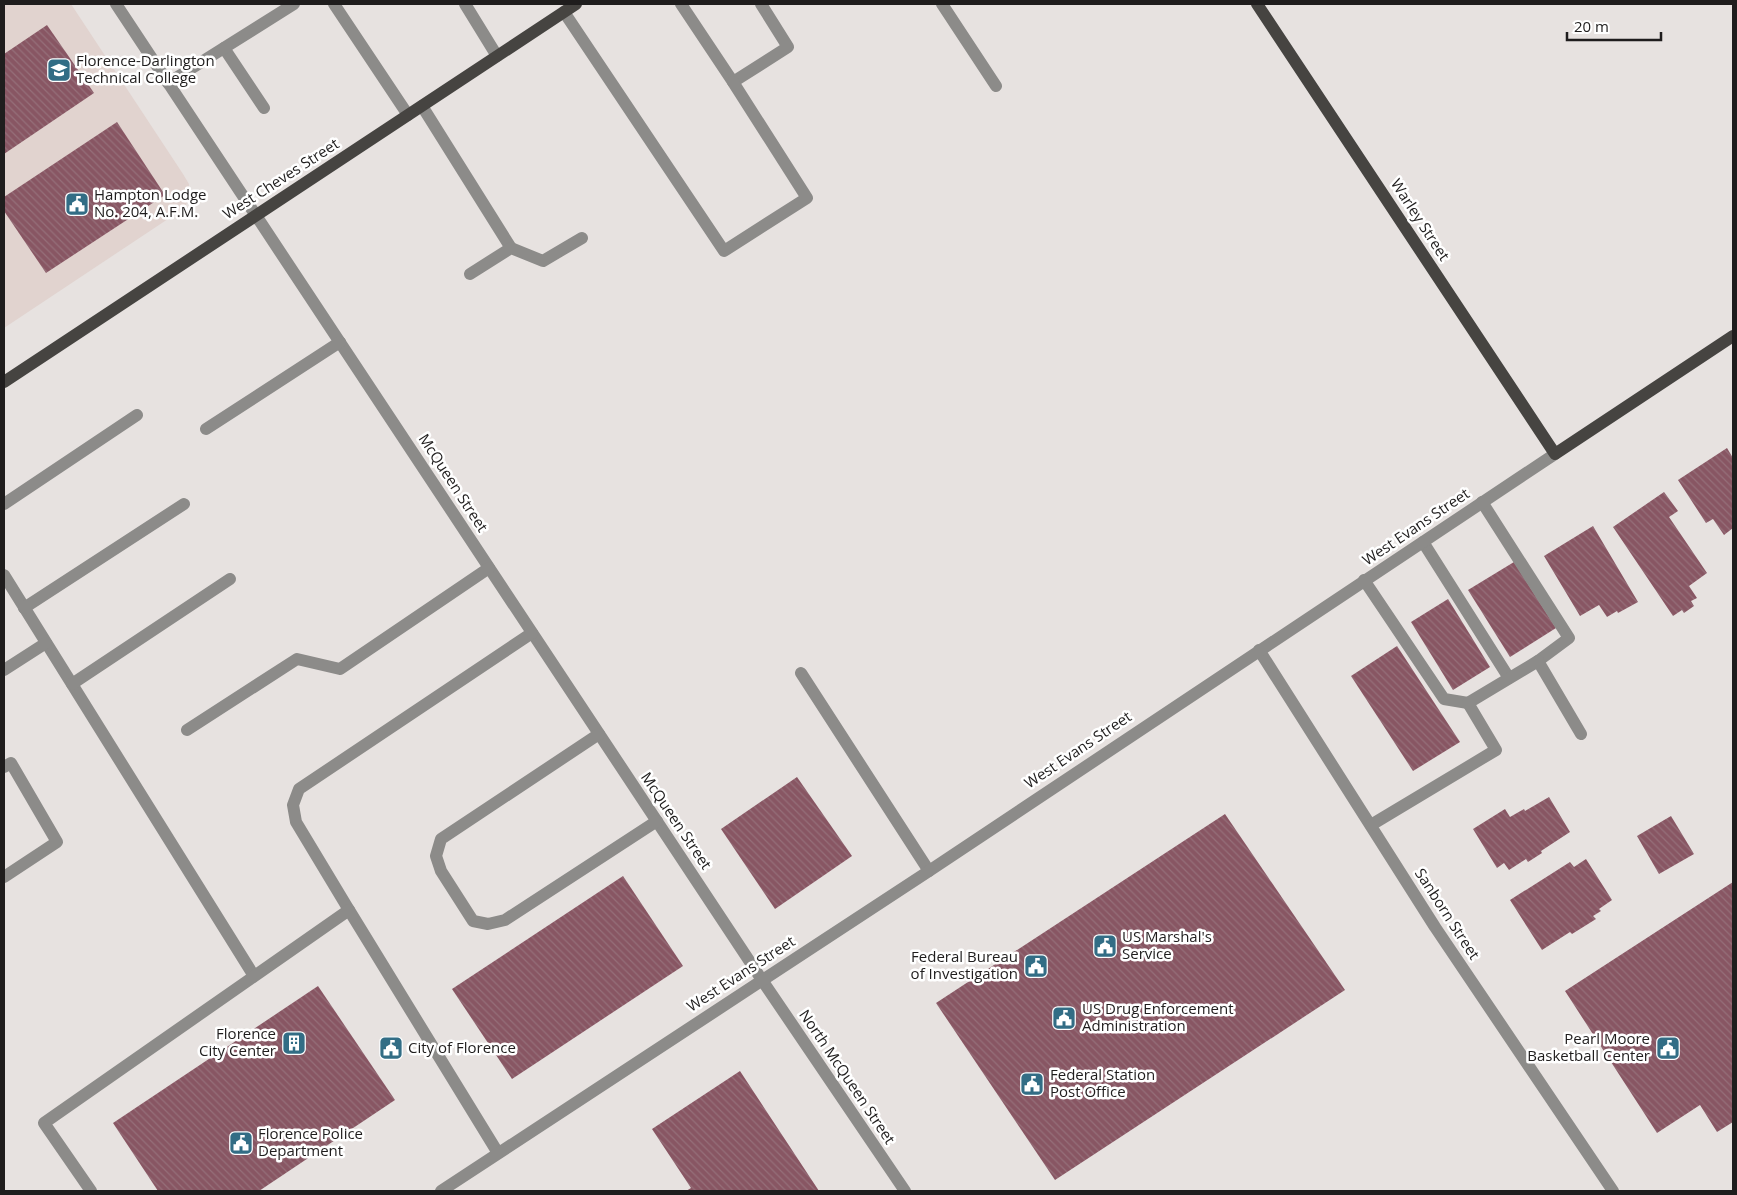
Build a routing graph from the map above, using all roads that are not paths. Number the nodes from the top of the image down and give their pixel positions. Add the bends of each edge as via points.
1 (116, 4) edge
2 (294, 4) edge
3 (334, 4) edge
4 (465, 4) edge
5 (576, 4) edge
6 (681, 4) edge
7 (761, 4) edge
8 (942, 4) edge
9 (1257, 4) edge
10 (564, 12) junction
11 (224, 48) junction
12 (497, 56) junction
13 (733, 82) junction
14 (168, 83) junction
15 (996, 86) dead end
16 (422, 106) junction
17 (264, 108) dead end
18 (408, 115) junction
19 (256, 216) junction
20 (582, 238) dead end
21 (511, 248) junction
22 (470, 274) dead end
23 (1733, 336) edge
24 (340, 342) junction
25 (4, 382) edge
26 (137, 416) dead end
27 (206, 429) dead end
28 (1555, 454) junction
29 (1482, 502) junction
30 (4, 504) edge
31 (184, 504) dead end
32 (1423, 542) junction
33 (489, 568) junction
34 (4, 576) edge
35 (230, 579) dead end
36 (1364, 580) junction
37 (24, 608) junction
38 (532, 632) junction
39 (46, 643) junction
40 (1258, 650) junction
41 (1538, 661) junction
42 (4, 670) edge
43 (801, 673) dead end
44 (1509, 678) junction
45 (72, 684) junction
46 (1468, 703) junction
47 (187, 730) dead end
48 (599, 734) junction
49 (1581, 734) dead end
50 (4, 767) edge
51 (657, 821) junction
52 (1371, 825) junction
53 (929, 870) junction
54 (4, 877) edge
55 (349, 910) junction
56 (254, 976) junction
57 (762, 980) junction
58 (498, 1153) junction
59 (91, 1191) edge
60 (441, 1191) edge
61 (905, 1191) edge
62 (1613, 1191) edge

1 - 14 street, McQueen Street
2 - 11 street
3 - 18 street
4 - 12 street
5 - 10 main road, West Cheves Street
6 - 13 street
7 - 13 street via 788,47
8 - 15 street
9 - 28 main road, Warley Street
10 - 12 main road, West Cheves Street
10 - 13 street via 724,251 807,198
11 - 14 street
11 - 17 street
12 - 16 main road, West Cheves Street
14 - 19 street, McQueen Street
16 - 18 main road, West Cheves Street
16 - 21 street
18 - 19 main road, West Cheves Street
19 - 24 street, McQueen Street
19 - 25 main road, West Cheves Street
20 - 21 street via 543,261
21 - 22 street
23 - 28 main road, West Evans Street
24 - 27 street
24 - 33 street, McQueen Street
26 - 30 street
28 - 29 street, West Evans Street
29 - 32 street, West Evans Street
29 - 41 street via 1569,638
31 - 37 street
32 - 36 street, West Evans Street
32 - 44 street
33 - 38 street, McQueen Street
33 - 47 street via 340,669 297,659
34 - 37 street
35 - 45 street
36 - 40 street, West Evans Street
36 - 46 street via 1444,699
37 - 39 street
38 - 48 street, McQueen Street
38 - 55 street via 299,789 293,805 296,822
39 - 42 street
39 - 45 street
40 - 52 street, Sanborn Street
40 - 53 street, West Evans Street
41 - 44 street
41 - 49 street
43 - 53 street
44 - 46 street
45 - 56 street
46 - 52 street via 1496,750
48 - 51 street, McQueen Street
48 - 51 street via 441,839 436,856 441,871 474,921 488,924 505,920
50 - 54 street via 11,762 57,842
51 - 57 street, McQueen Street
52 - 62 street, Sanborn Street via 1435,927
53 - 57 street, West Evans Street
55 - 56 street
55 - 58 street
56 - 59 street via 44,1123
57 - 58 street, West Evans Street
57 - 61 street, North McQueen Street
58 - 60 street, West Evans Street

